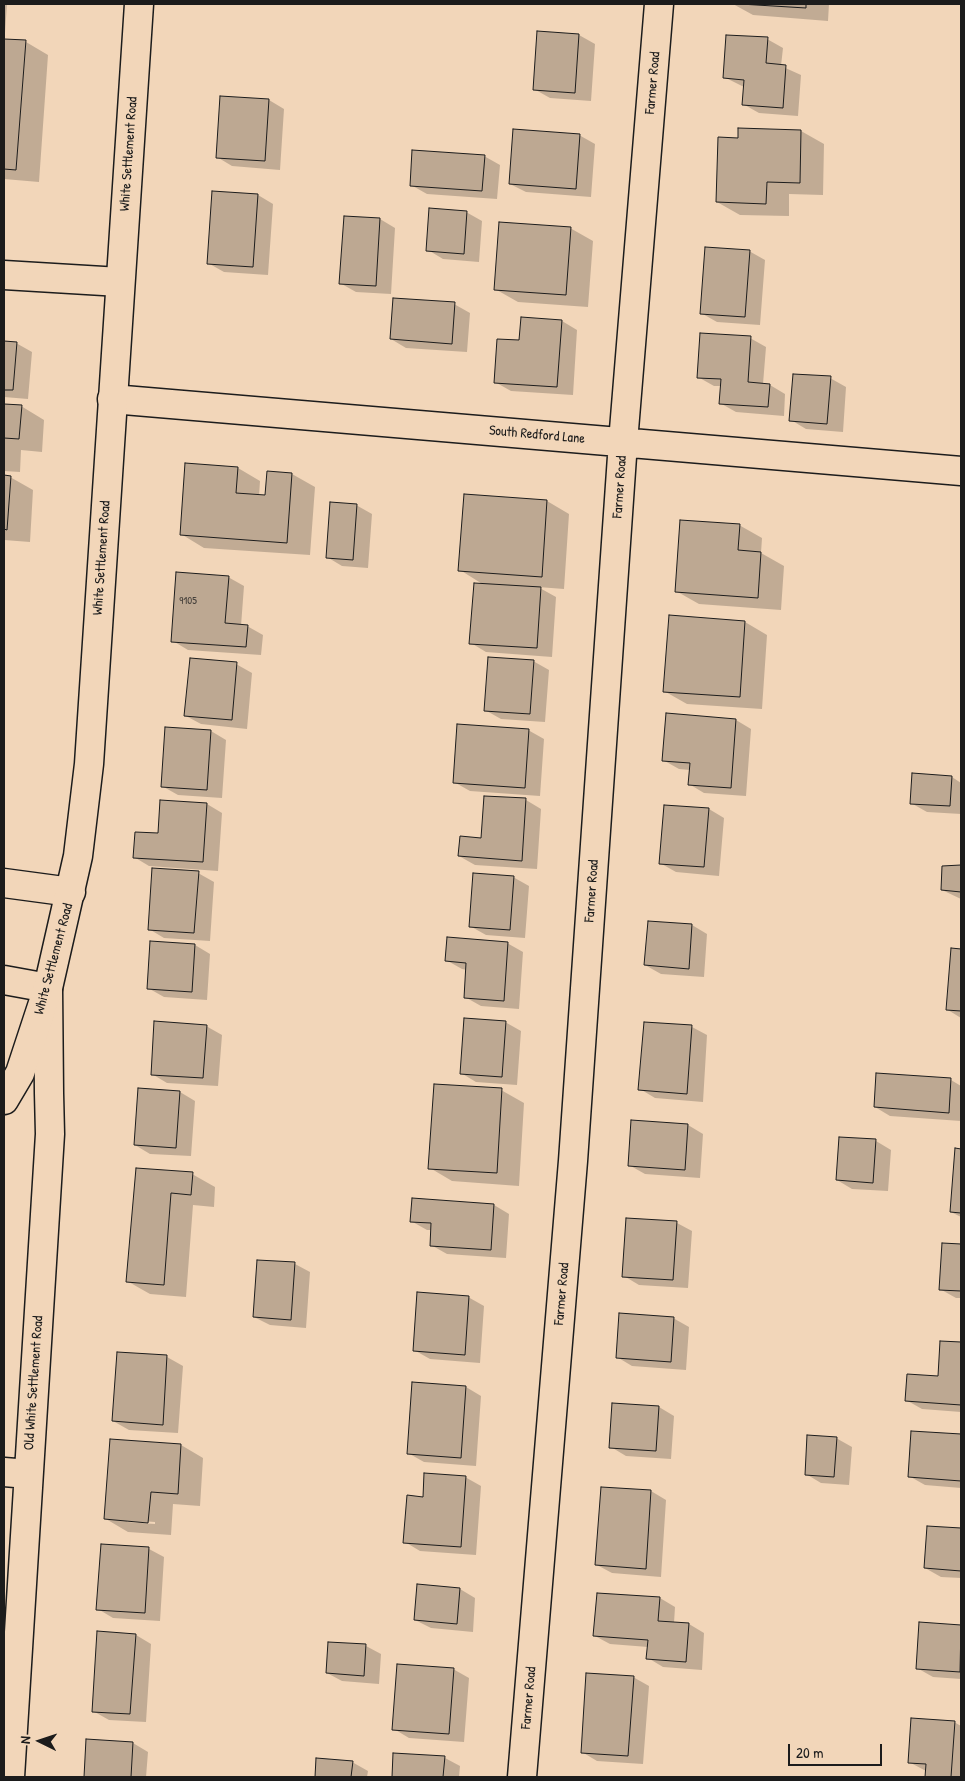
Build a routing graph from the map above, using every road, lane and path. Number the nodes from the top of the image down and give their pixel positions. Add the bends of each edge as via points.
1 (139, 4) edge
2 (659, 4) edge
3 (4, 274) edge
4 (120, 282) junction
5 (112, 399) junction
6 (623, 442) junction
7 (961, 471) edge
8 (4, 883) edge
9 (71, 892) junction
10 (4, 980) edge
11 (48, 988) junction
12 (7, 1089) edge
13 (16, 1473) edge
14 (9, 1706) edge
15 (10, 1777) edge
16 (522, 1777) edge

1 - 4 street, White Settlement Road
2 - 6 street, Farmer Road
3 - 4 street
4 - 5 street, White Settlement Road
5 - 6 street, South Redford Lane
5 - 9 street, White Settlement Road via 88,764
6 - 7 street, South Redford Lane
6 - 16 street, Farmer Road via 573,1162
8 - 9 street
9 - 11 street, White Settlement Road
10 - 11 street
11 - 12 street, White Settlement Road via 20,1073
11 - 13 street, Old White Settlement Road via 50,1134
13 - 14 street, Old White Settlement Road
14 - 15 street, Old White Settlement Road

